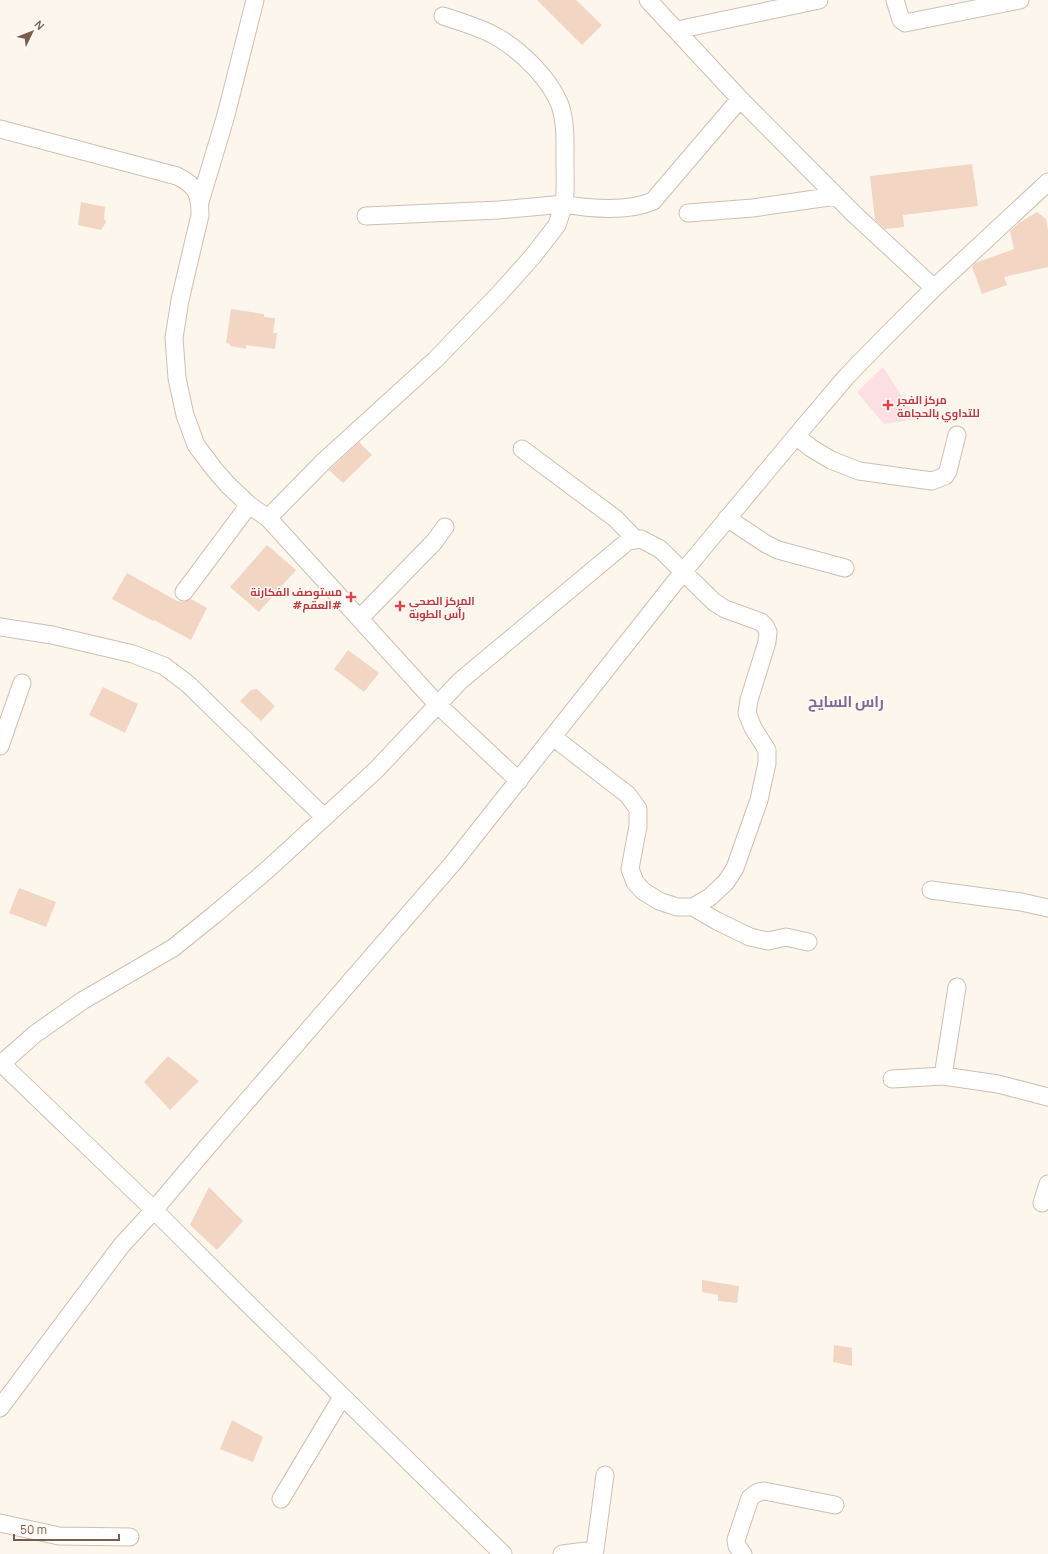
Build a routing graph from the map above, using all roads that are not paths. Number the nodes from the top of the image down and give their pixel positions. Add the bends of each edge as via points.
1 (255, 0) edge
2 (648, 0) edge
3 (819, 0) edge
4 (895, 0) edge
5 (1020, 0) edge
6 (443, 16) dead end
7 (677, 30) junction
8 (740, 99) junction
9 (0, 129) edge
10 (1048, 182) edge
11 (836, 196) junction
12 (200, 202) junction
13 (564, 204) junction
14 (688, 213) dead end
15 (366, 216) dead end
16 (934, 288) junction
17 (957, 435) dead end
18 (796, 436) junction
19 (522, 449) dead end
20 (248, 505) junction
21 (268, 518) junction
22 (727, 518) junction
23 (445, 527) dead end
24 (635, 539) junction
25 (846, 568) dead end
26 (683, 572) junction
27 (184, 592) dead end
28 (360, 618) junction
29 (0, 627) edge
30 (22, 683) dead end
31 (437, 704) junction
32 (554, 737) junction
33 (0, 746) edge
34 (519, 781) junction
35 (324, 817) junction
36 (931, 890) dead end
37 (693, 907) junction
38 (1048, 908) edge
39 (808, 942) dead end
40 (957, 987) dead end
41 (1, 1063) edge
42 (943, 1076) junction
43 (892, 1079) dead end
44 (1048, 1097) edge
45 (1048, 1184) edge
46 (1042, 1203) dead end
47 (154, 1210) junction
48 (342, 1397) junction
49 (0, 1408) edge
50 (605, 1475) dead end
51 (282, 1499) dead end
52 (835, 1505) dead end
53 (0, 1523) edge
54 (130, 1537) dead end
55 (503, 1554) edge
56 (562, 1554) edge
57 (743, 1554) edge

1 - 12 street via 226,115
2 - 7 street
3 - 7 street
4 - 5 street via 901,20 905,23
6 - 13 street via 498,37 517,50 542,75 553,92 560,105 566,133
7 - 8 street
8 - 11 street
8 - 13 street via 653,201 624,207 579,207
9 - 12 street via 177,176 189,182
10 - 16 street
11 - 14 street via 753,208
11 - 16 street
12 - 20 street via 200,215 174,338 177,378 185,415 196,445 228,485
13 - 15 street via 499,210
13 - 21 street via 557,225 500,293 435,360 324,461
16 - 18 street via 852,371
17 - 18 street via 948,472 940,479 932,481 859,471 831,460
18 - 22 street
19 - 24 street via 616,518
20 - 21 street
20 - 27 street
21 - 28 street
22 - 25 street via 778,550
22 - 26 street
23 - 28 street via 434,542
24 - 26 street via 641,539 660,549
24 - 31 street via 614,552 460,681
26 - 32 street
26 - 37 street via 725,610 761,622 768,632 747,713 767,750 767,763 759,800 735,868 726,882
28 - 31 street
29 - 35 street via 100,645 164,666 188,684
30 - 33 street
31 - 34 street
31 - 35 street via 376,770
32 - 34 street
32 - 37 street via 628,795 638,810 638,826 630,869 635,882 643,891 659,901 677,907
34 - 47 street via 438,881
35 - 41 street via 267,870 172,948 82,1001 35,1034
36 - 38 street
37 - 39 street via 750,937 768,941 786,937
40 - 42 street
41 - 47 street
42 - 43 street
42 - 44 street via 998,1084
45 - 46 street
47 - 48 street
47 - 49 street via 121,1246
48 - 51 street
48 - 55 street
50 - 56 street via 595,1550
52 - 57 street via 764,1491 754,1494 750,1498 736,1540
53 - 54 street via 59,1536

